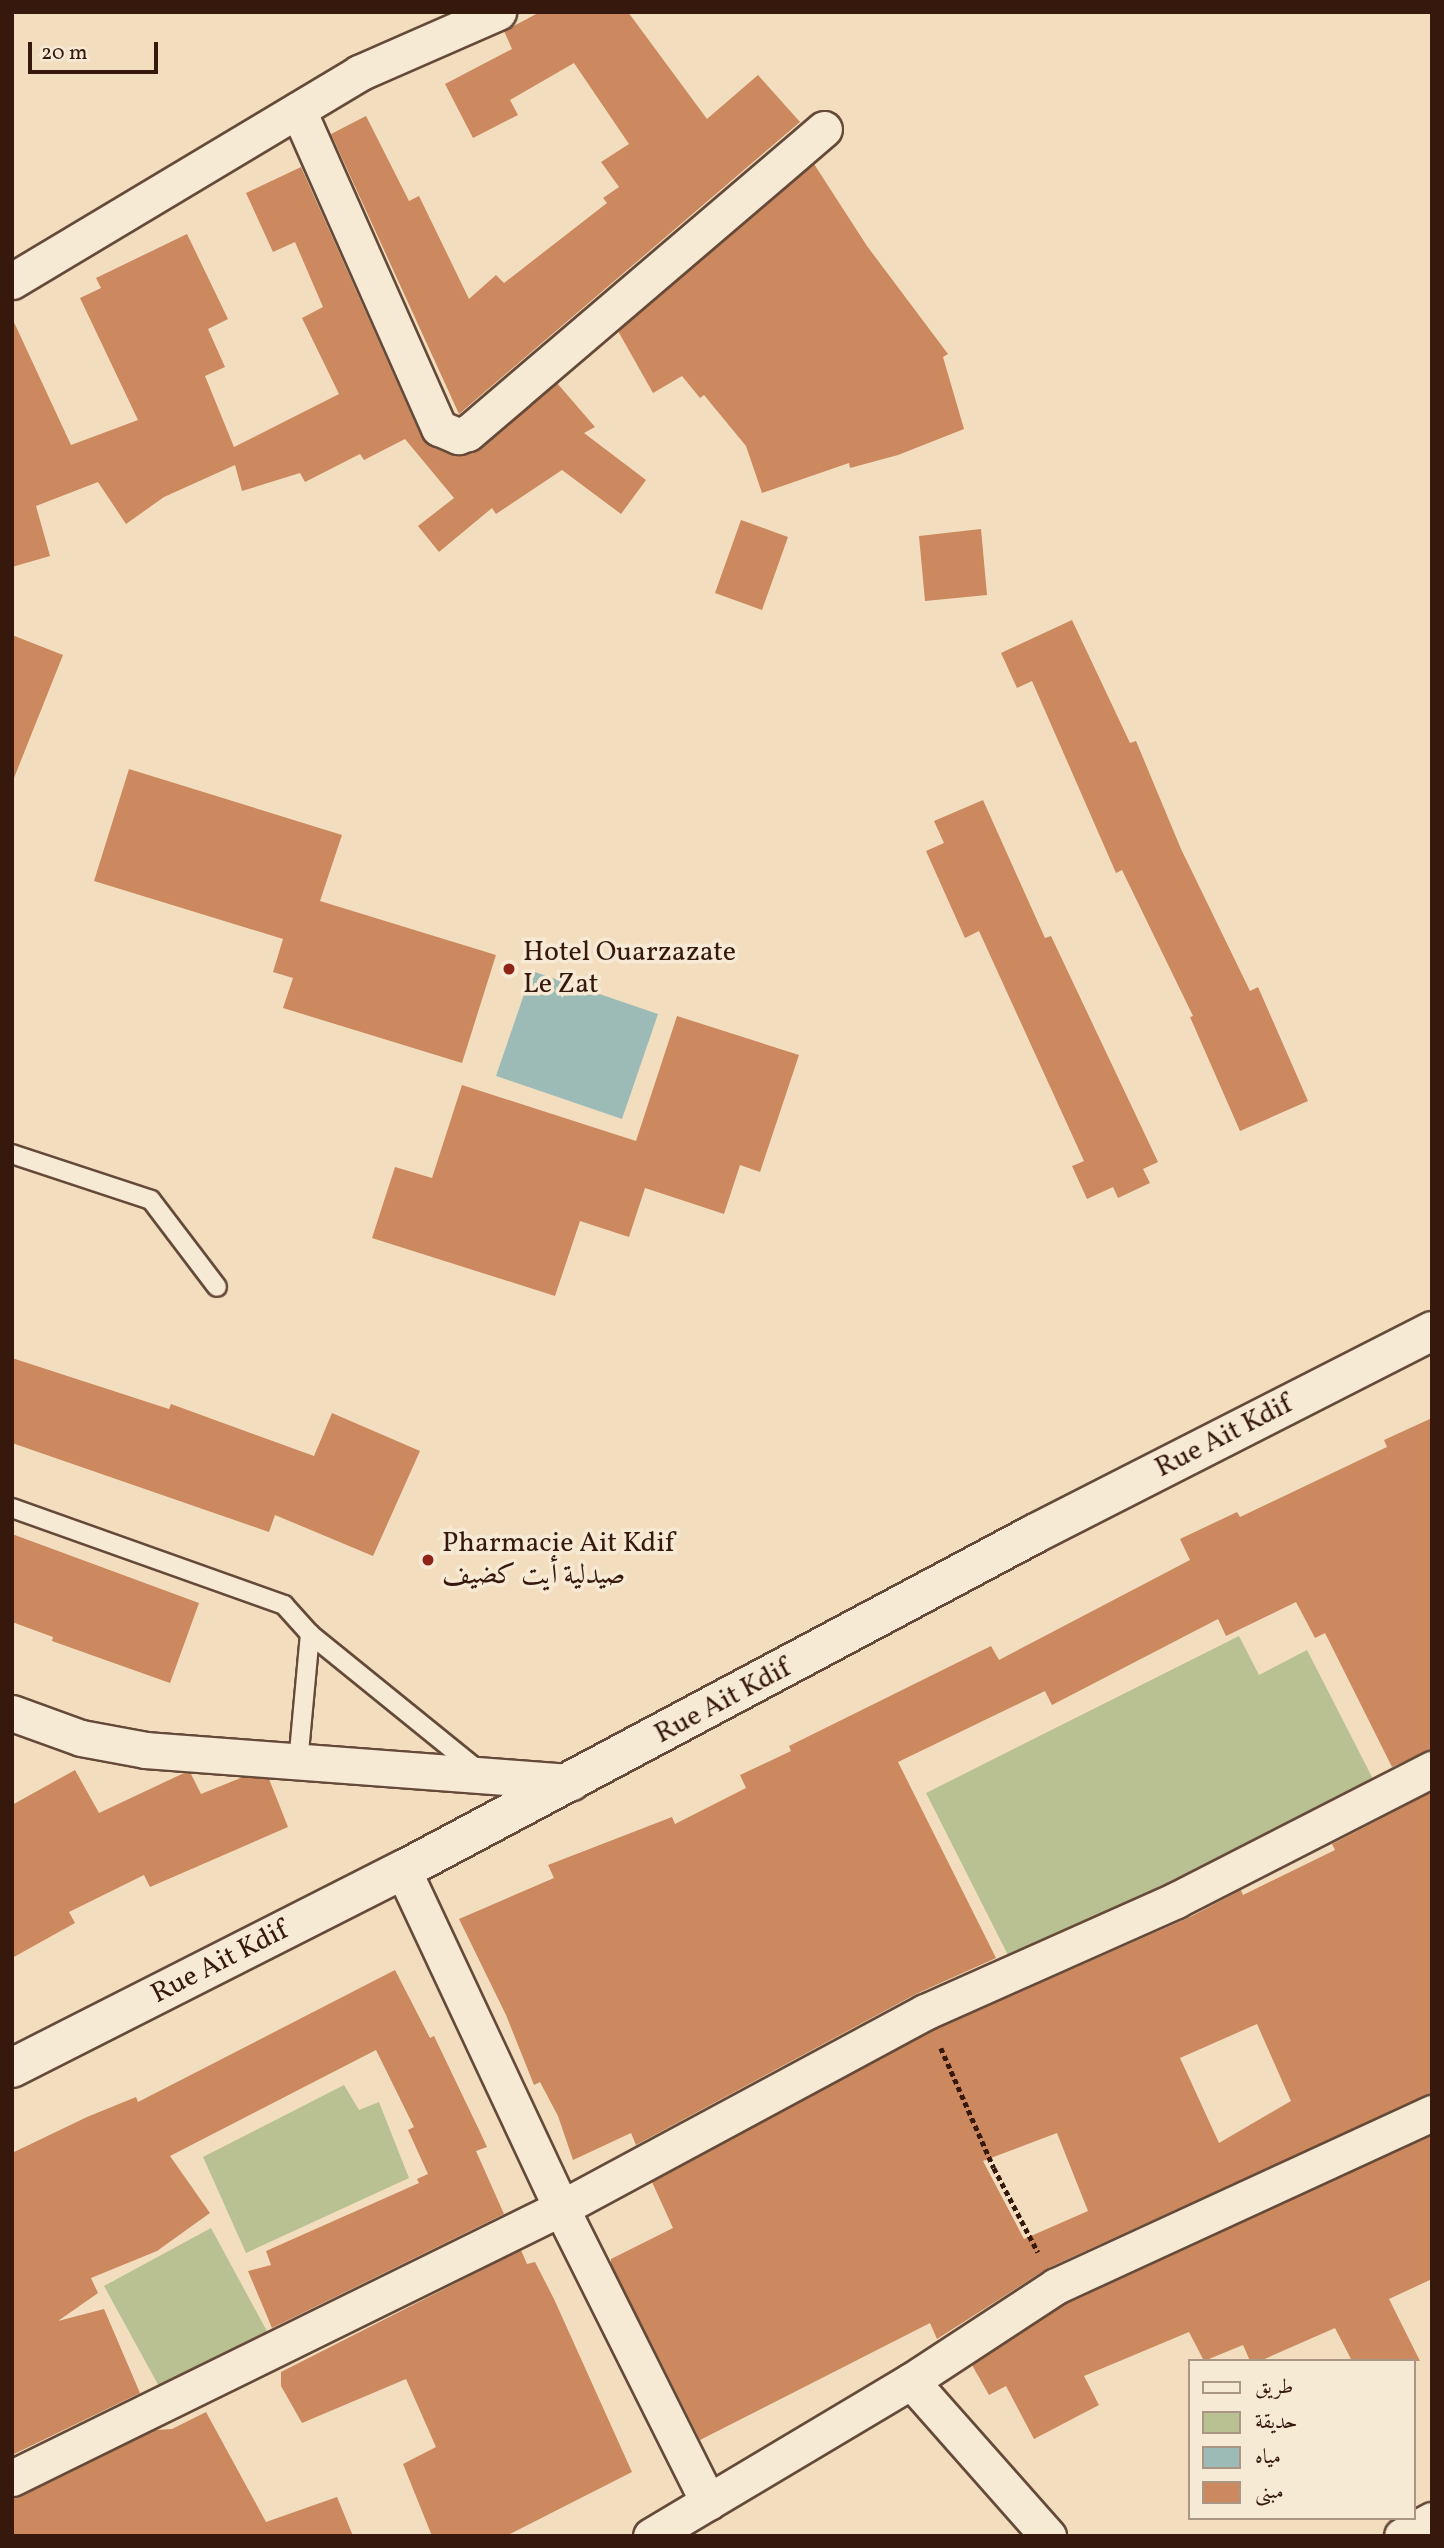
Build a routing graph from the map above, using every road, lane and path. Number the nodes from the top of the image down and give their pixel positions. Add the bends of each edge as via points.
1 (498, 12) edge
2 (298, 110) junction
3 (824, 129) dead end
4 (12, 281) edge
5 (12, 1154) edge
6 (217, 1287) dead end
7 (1432, 1331) edge
8 (12, 1507) edge
9 (310, 1633) junction
10 (12, 1713) edge
11 (298, 1763) junction
12 (1432, 1769) edge
13 (485, 1776) junction
14 (572, 1782) junction
15 (403, 1870) junction
16 (925, 2012) junction
17 (12, 2068) edge
18 (1432, 2113) edge
19 (561, 2208) junction
20 (1056, 2286) junction
21 (911, 2381) junction
22 (12, 2477) edge
23 (708, 2502) junction
24 (1432, 2521) edge
25 (651, 2536) edge
26 (1048, 2536) edge
27 (1402, 2536) edge

1 - 2 street via 359,74
2 - 3 street via 439,428 458,436 468,433
2 - 4 street
5 - 6 lane via 151,1200
7 - 14 street, Rue Ait Kdif via 1034,1534
8 - 9 lane via 266,1596 300,1618
9 - 11 lane
9 - 13 lane
10 - 11 street via 81,1738 146,1750
11 - 13 street
12 - 16 street via 1176,1900
13 - 14 street
14 - 15 street, Rue Ait Kdif
15 - 17 street, Rue Ait Kdif
15 - 19 street
16 - 19 street
16 - 20 path via 994,2168
18 - 20 street
19 - 22 street
19 - 23 street
20 - 21 street
21 - 23 street
21 - 26 street
23 - 25 street
24 - 27 street

